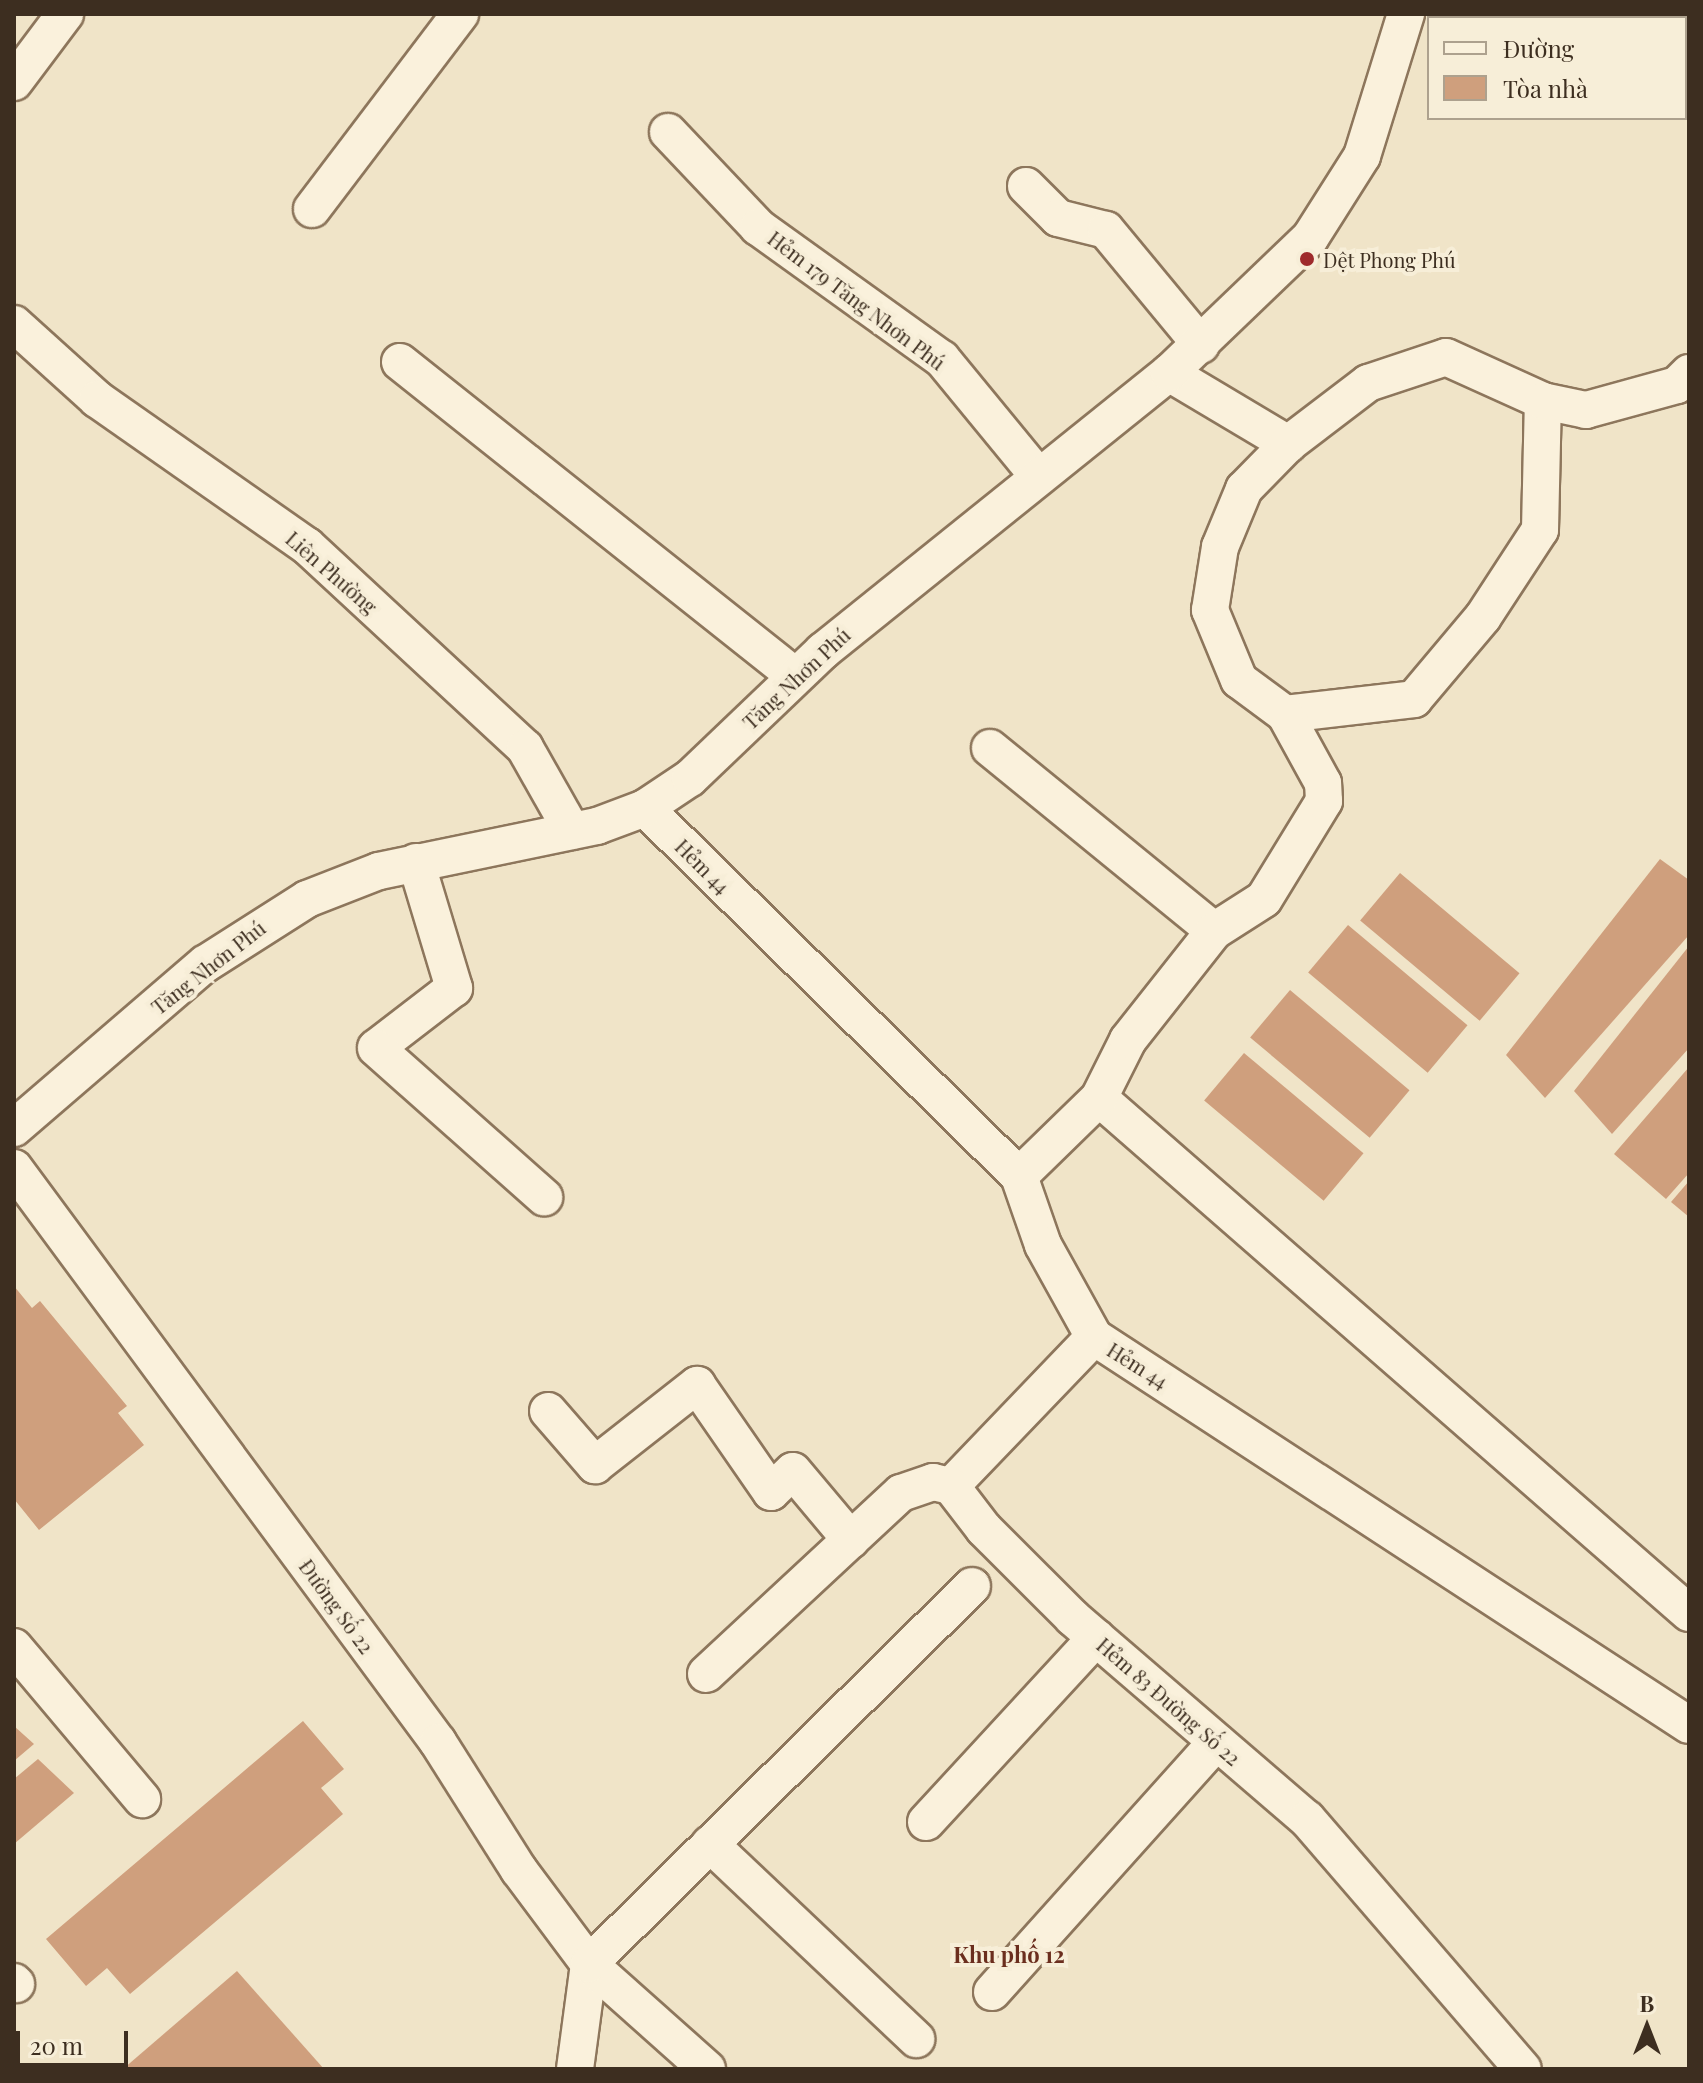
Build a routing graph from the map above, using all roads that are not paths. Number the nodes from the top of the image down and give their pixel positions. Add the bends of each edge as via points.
1 (65, 14) edge
2 (460, 14) edge
3 (1406, 14) edge
4 (14, 82) edge
5 (668, 132) dead end
6 (1026, 186) dead end
7 (312, 209) dead end
8 (14, 324) edge
9 (1201, 345) junction
10 (400, 362) dead end
11 (1169, 373) junction
12 (1689, 373) edge
13 (1543, 401) junction
14 (1288, 444) junction
15 (1038, 476) junction
16 (795, 676) junction
17 (1285, 714) junction
18 (990, 748) dead end
19 (645, 808) junction
20 (572, 831) junction
21 (416, 862) junction
22 (1214, 931) junction
23 (1099, 1098) junction
24 (14, 1128) edge
25 (14, 1168) edge
26 (1019, 1176) junction
27 (544, 1197) dead end
28 (1094, 1337) junction
29 (548, 1411) dead end
30 (951, 1486) junction
31 (851, 1540) junction
32 (972, 1586) dead end
33 (1689, 1613) edge
34 (1096, 1638) junction
35 (14, 1647) edge
36 (706, 1674) dead end
37 (1689, 1725) edge
38 (1216, 1742) junction
39 (142, 1799) dead end
40 (926, 1822) dead end
41 (710, 1844) junction
42 (589, 1964) junction
43 (992, 1992) dead end
44 (916, 2039) dead end
45 (575, 2069) edge
46 (707, 2069) edge
47 (1523, 2069) edge

1 - 4 street
2 - 7 street
3 - 9 street, Tăng Nhơn Phú via 1349,183 1310,238
5 - 15 street, Hẻm 179 Tăng Nhơn Phú via 758,227 942,359
6 - 9 street via 1058,218 1106,230
8 - 20 street, Liên Phường via 97,399 307,546 525,748
9 - 11 street, Tăng Nhơn Phú
10 - 16 street
11 - 14 street
11 - 15 street, Tăng Nhơn Phú
12 - 13 street via 1677,385 1586,410
13 - 14 street via 1446,357 1368,383
13 - 17 street via 1540,530 1473,629 1414,699
14 - 17 street via 1244,489 1220,547 1210,610 1239,680
15 - 16 street, Tăng Nhơn Phú
16 - 19 street, Tăng Nhơn Phú via 690,778
17 - 22 street via 1323,783 1324,801 1264,899
18 - 22 street
19 - 20 street, Tăng Nhơn Phú
19 - 26 street, Hẻm 44
20 - 21 street, Tăng Nhơn Phú
21 - 24 street, Tăng Nhơn Phú via 330,888 237,939
21 - 27 street via 454,988 376,1048
22 - 23 street via 1128,1040
23 - 26 street
23 - 33 street
25 - 42 street, Đường Số 22 via 438,1742 519,1870
26 - 28 street, Hẻm 44 via 1043,1245
28 - 30 street
28 - 37 street, Hẻm 44
29 - 31 street via 595,1465 697,1385 771,1492 793,1471
30 - 31 street via 933,1482 901,1493
30 - 34 street, Hẻm 83 Đường Số 22 via 984,1529
31 - 36 street
32 - 41 street
34 - 38 street, Hẻm 83 Đường Số 22
34 - 40 street
35 - 39 street
38 - 43 street
38 - 47 street, Hẻm 83 Đường Số 22 via 1307,1819
41 - 42 street
41 - 44 street
42 - 45 street
42 - 46 street, Đường Số 22

